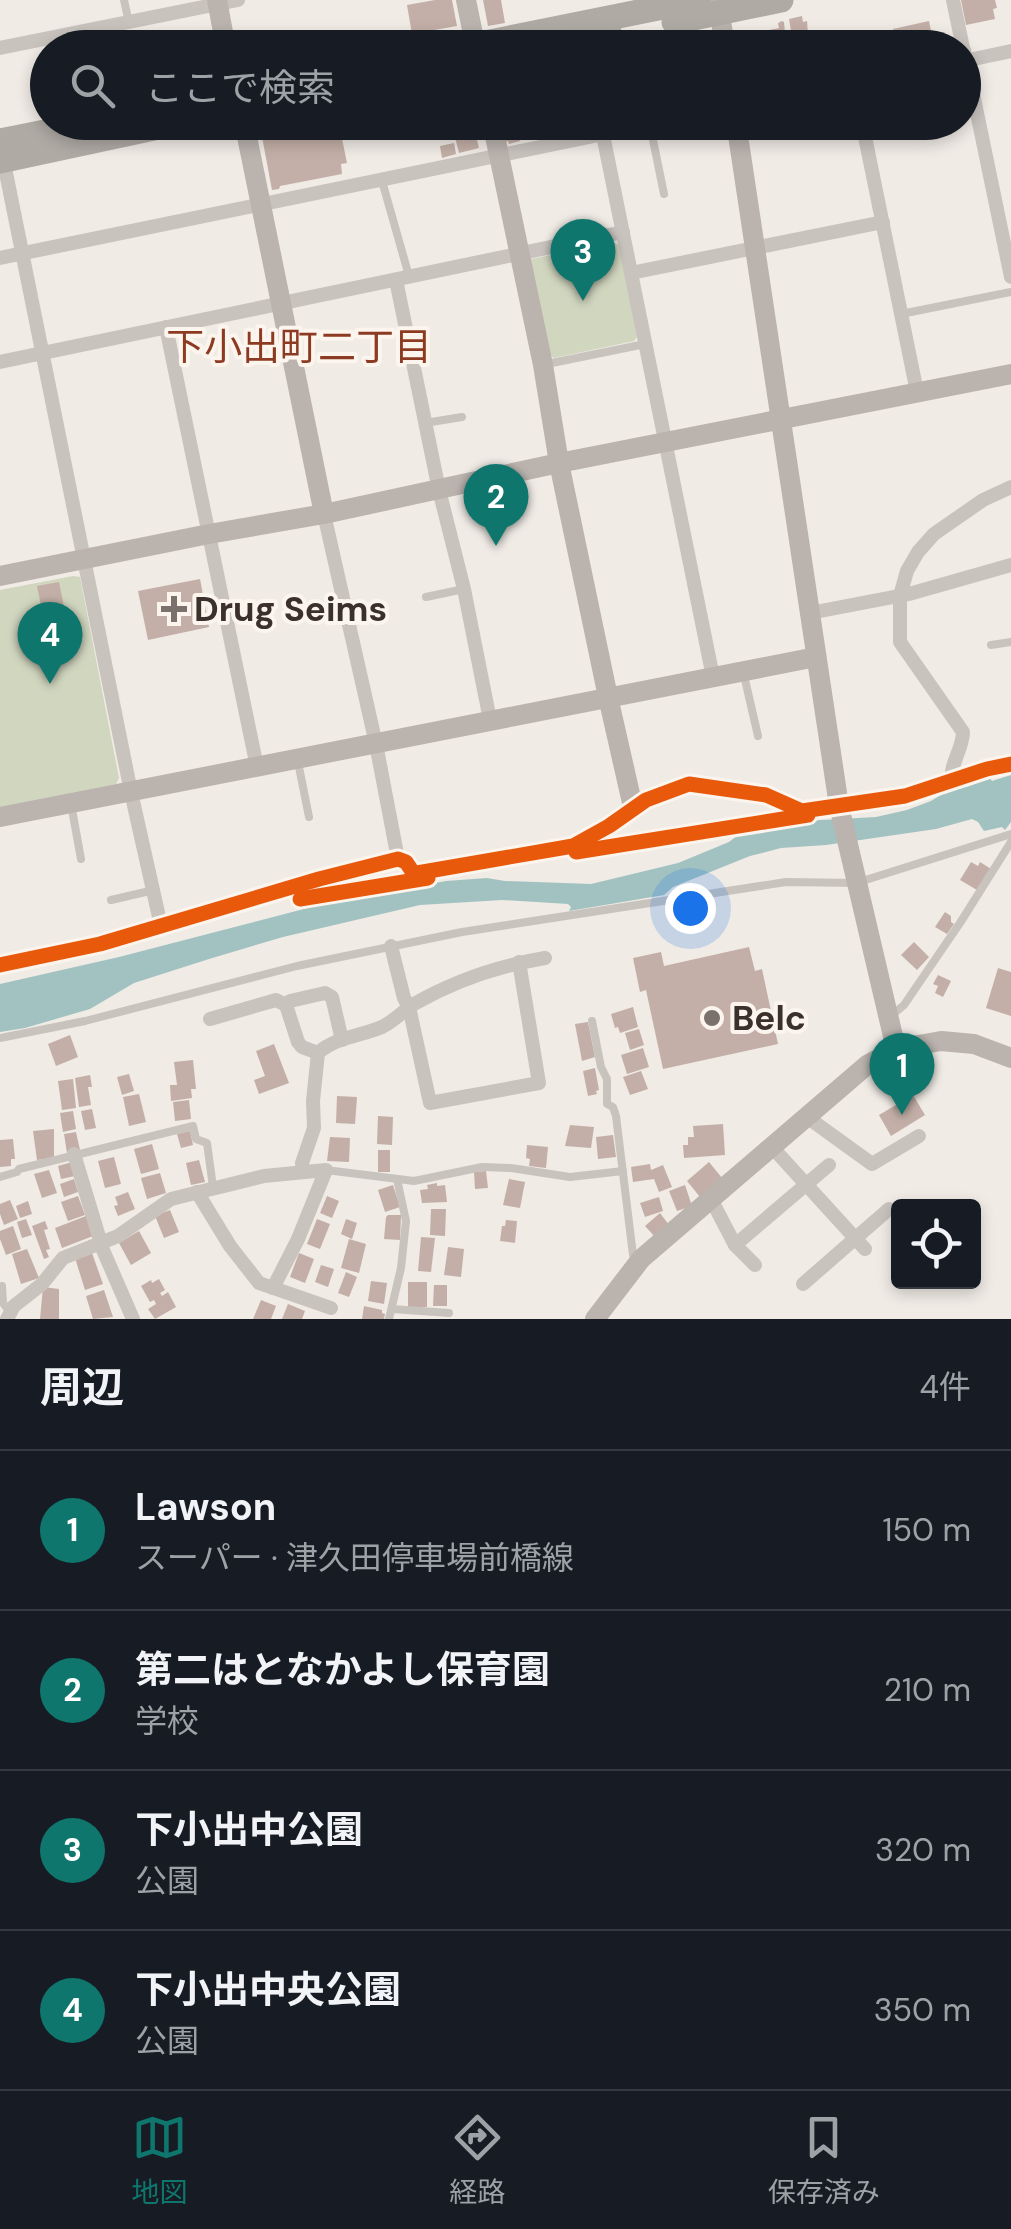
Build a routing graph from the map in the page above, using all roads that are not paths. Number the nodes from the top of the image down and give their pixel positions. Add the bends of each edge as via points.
1 (124, 0) edge
2 (466, 0) edge
3 (781, 0) edge
4 (953, 0) edge
5 (224, 1) edge
6 (712, 4) edge
7 (129, 22) junction
8 (89, 30) edge
9 (225, 30) edge
10 (467, 30) edge
11 (561, 30) edge
12 (616, 30) edge
13 (720, 30) edge
14 (959, 30) edge
15 (30, 42) edge
16 (0, 48) edge
17 (1011, 51) edge
18 (981, 54) edge
19 (981, 135) edge
20 (38, 140) edge
21 (73, 140) edge
22 (247, 140) edge
23 (495, 140) edge
24 (577, 140) edge
25 (604, 140) edge
26 (658, 140) edge
27 (739, 140) edge
28 (866, 140) edge
29 (1, 152) edge
30 (498, 155) junction
31 (382, 180) junction
32 (664, 194) dead end
33 (260, 206) junction
34 (883, 222) junction
35 (623, 232) junction
36 (756, 248) junction
37 (22, 254) junction
38 (519, 254) junction
39 (0, 258) edge
40 (631, 273) junction
41 (1011, 277) edge
42 (402, 278) junction
43 (1011, 292) edge
44 (280, 304) junction
45 (902, 314) junction
46 (166, 327) junction
47 (646, 344) junction
48 (43, 352) junction
49 (0, 362) edge
50 (543, 365) junction
51 (1011, 374) edge
52 (917, 392) junction
53 (462, 416) dead end
54 (782, 420) junction
55 (425, 423) junction
56 (666, 443) junction
57 (559, 463) junction
58 (1011, 488) edge
59 (439, 490) junction
60 (324, 514) junction
61 (209, 534) junction
62 (86, 560) junction
63 (1011, 565) edge
64 (0, 576) edge
65 (464, 589) junction
66 (900, 596) junction
67 (426, 597) dead end
68 (810, 613) junction
69 (1011, 642) edge
70 (991, 645) dead end
71 (816, 657) junction
72 (743, 672) junction
73 (713, 677) junction
74 (608, 698) junction
75 (490, 720) junction
76 (758, 736) dead end
77 (376, 744) junction
78 (298, 759) junction
79 (1011, 764) edge
80 (257, 767) junction
81 (952, 781) junction
82 (131, 792) junction
83 (71, 803) junction
84 (633, 807) junction
85 (839, 808) junction
86 (309, 817) dead end
87 (0, 818) edge
88 (1011, 834) edge
89 (1011, 842) edge
90 (81, 859) dead end
91 (398, 859) junction
92 (854, 877) junction
93 (154, 890) junction
94 (111, 900) dead end
95 (161, 926) junction
96 (391, 946) junction
97 (545, 958) dead end
98 (519, 962) junction
99 (0, 965) edge
100 (286, 1005) junction
101 (409, 1007) junction
102 (887, 1018) junction
103 (210, 1019) dead end
104 (592, 1021) dead end
105 (0, 1038) edge
106 (342, 1040) junction
107 (896, 1050) junction
108 (318, 1053) junction
109 (1011, 1058) edge
110 (807, 1117) junction
111 (919, 1136) dead end
112 (772, 1146) junction
113 (74, 1154) junction
114 (829, 1165) dead end
115 (326, 1170) junction
116 (303, 1171) junction
117 (623, 1171) junction
118 (0, 1176) edge
119 (397, 1180) junction
120 (806, 1184) junction
121 (213, 1187) junction
122 (197, 1192) junction
123 (711, 1199) junction
124 (889, 1209) dead end
125 (101, 1243) junction
126 (860, 1244) junction
127 (735, 1245) junction
128 (642, 1259) junction
129 (755, 1265) dead end
130 (803, 1284) dead end
131 (2, 1286) edge
132 (273, 1288) junction
133 (331, 1308) dead end
134 (392, 1309) junction
135 (449, 1312) dead end
136 (8, 1316) edge
137 (134, 1319) edge
138 (389, 1319) edge
139 (595, 1319) edge

1 - 7 lane
2 - 10 street
3 - 6 highway
4 - 14 street
5 - 7 street
5 - 9 street
6 - 11 highway
6 - 12 highway
6 - 13 street
7 - 8 street
15 - 16 street
17 - 18 street
19 - 41 street
20 - 29 highway
21 - 29 highway
22 - 33 street
23 - 30 street
24 - 30 street
25 - 35 street
26 - 32 lane
27 - 36 street
28 - 34 street
29 - 37 street
30 - 31 street
30 - 38 street
31 - 33 street
31 - 42 lane
33 - 37 street
33 - 44 street
34 - 36 street
34 - 45 street
35 - 38 street
35 - 40 street
36 - 40 street
36 - 54 street
37 - 39 street
37 - 48 street
38 - 42 street
38 - 50 street
40 - 47 street
42 - 44 street
42 - 55 street
43 - 45 lane
44 - 46 street
44 - 60 street
45 - 52 street
46 - 48 street
46 - 61 street
47 - 50 lane
47 - 56 street
48 - 49 street
48 - 62 street
50 - 57 street
51 - 52 street
52 - 54 street
53 - 55 lane
54 - 56 street
54 - 68 street
55 - 59 street
56 - 57 street
56 - 73 street
57 - 59 street
57 - 74 street
58 - 66 street via 962,513 924,544
59 - 60 street
59 - 65 street
60 - 61 street
60 - 77 street
61 - 62 street
61 - 80 street
62 - 64 street
62 - 82 street
63 - 66 street
65 - 67 lane
65 - 75 street
66 - 68 street
66 - 81 street via 902,646 963,732
68 - 71 street
69 - 70 lane
71 - 72 street
71 - 85 street
72 - 73 street
72 - 76 lane
73 - 74 street
74 - 75 street
74 - 84 street
75 - 77 street
77 - 78 street
77 - 91 street
78 - 80 street
78 - 86 lane
79 - 81 street
80 - 82 street
81 - 85 street
82 - 83 street
82 - 93 street
83 - 87 street
83 - 90 lane
84 - 85 street via 694,784 766,795 797,811
84 - 91 street via 572,846 417,873
85 - 92 street
88 - 92 lane
89 - 102 lane via 904,1004
91 - 95 street
92 - 96 lane via 843,885 794,881
92 - 102 street
93 - 94 lane
93 - 95 street
95 - 99 street
96 - 101 street
96 - 105 lane
97 - 98 street
98 - 101 street via 457,981
98 - 101 street via 539,1083 430,1103
100 - 103 street via 276,1000
100 - 106 street via 324,993 332,997
100 - 108 street via 298,1042
101 - 106 street via 386,1026
102 - 107 street
104 - 117 lane
106 - 108 street
107 - 109 street via 974,1044
107 - 110 street via 867,1065
108 - 116 street via 314,1128
110 - 111 street via 872,1164
110 - 112 street
112 - 120 street
112 - 123 street
113 - 118 lane
113 - 121 lane via 193,1126 196,1139 207,1144
113 - 125 street
114 - 120 street
115 - 116 street
115 - 119 lane
115 - 132 street
116 - 121 street
117 - 119 lane via 560,1176 482,1167
117 - 128 lane via 633,1255
119 - 134 lane via 406,1221
120 - 126 street
120 - 127 street
121 - 122 street
122 - 125 street via 171,1199
122 - 132 street via 259,1283
123 - 127 street
123 - 128 street
124 - 126 street
125 - 136 street via 62,1258
125 - 137 street
126 - 130 street
127 - 129 street
128 - 139 street
131 - 136 lane
132 - 133 street
134 - 135 lane
134 - 138 lane

